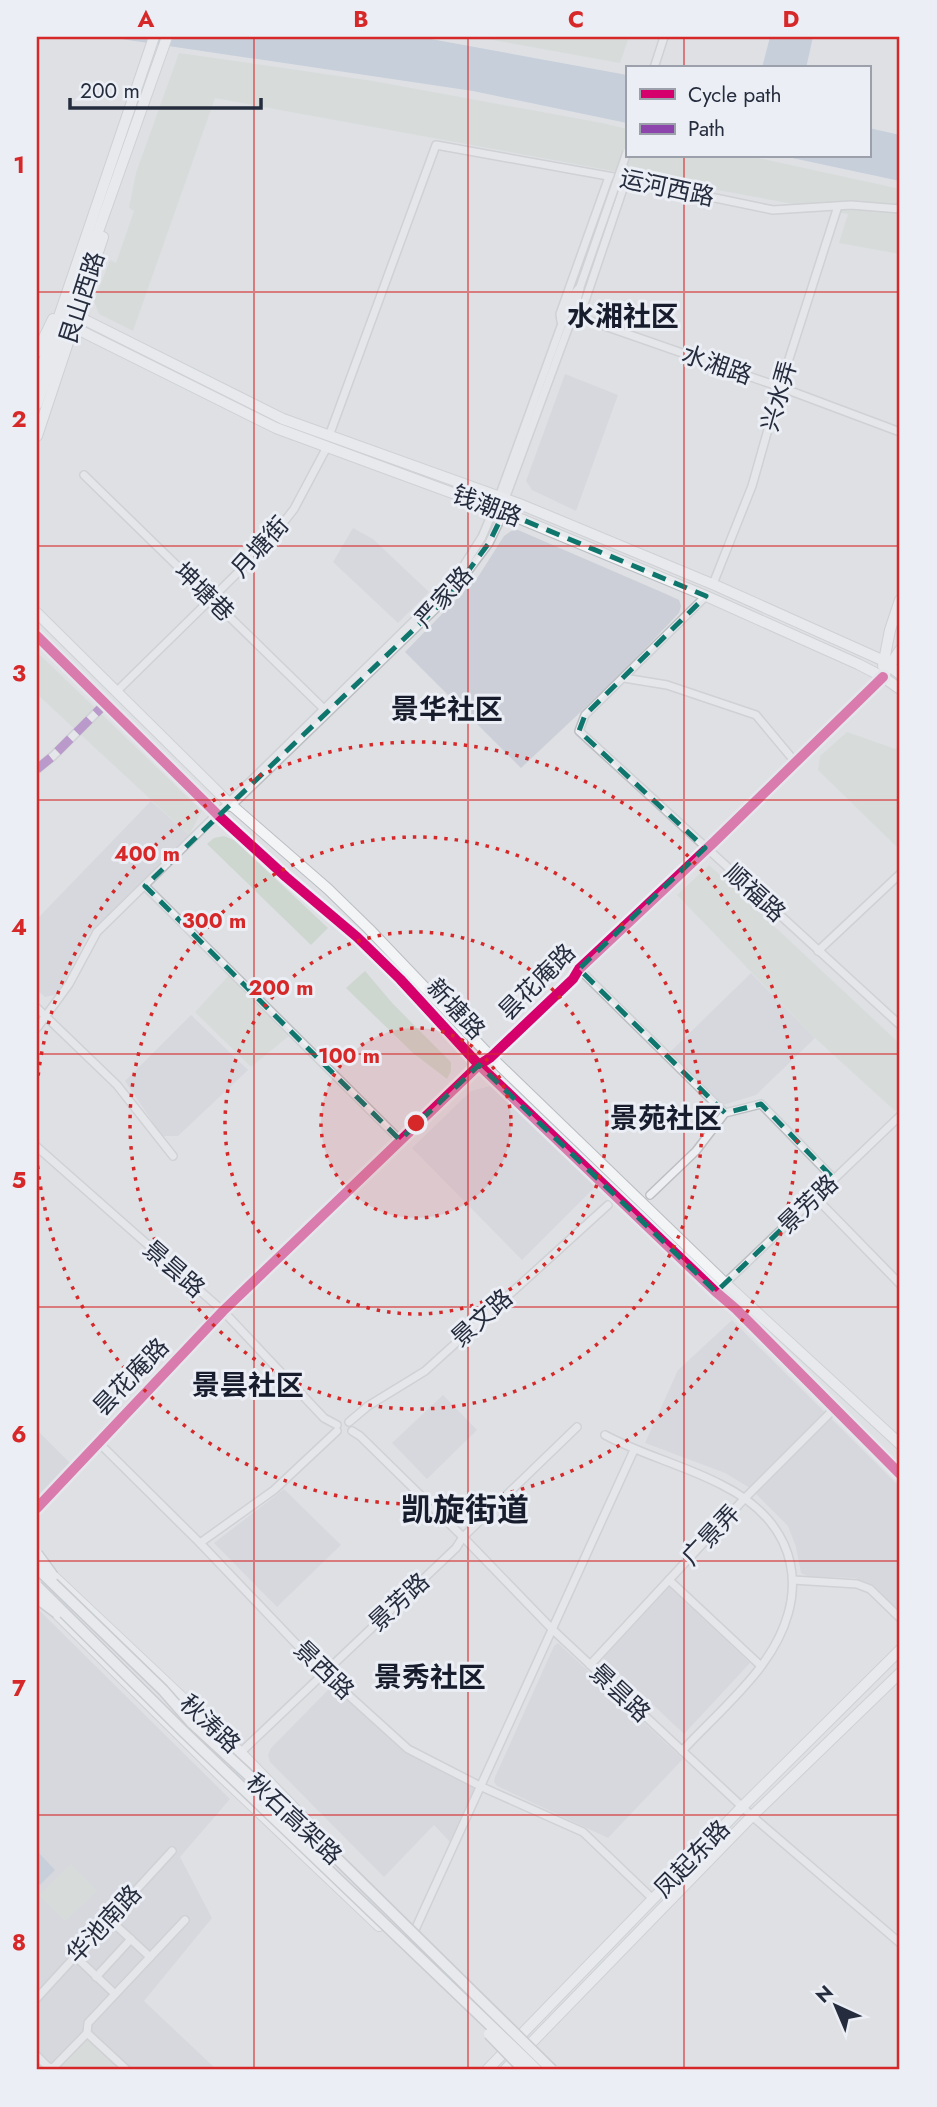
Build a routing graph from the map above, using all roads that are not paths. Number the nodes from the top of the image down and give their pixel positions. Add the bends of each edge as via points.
1 (154, 37) edge
2 (167, 37) edge
3 (664, 37) edge
4 (655, 66) edge
5 (626, 155) edge
6 (124, 159) junction
7 (610, 177) junction
8 (626, 180) junction
9 (838, 206) junction
10 (900, 209) edge
11 (580, 287) junction
12 (573, 315) junction
13 (75, 322) junction
14 (561, 325) junction
15 (48, 336) edge
16 (37, 352) edge
17 (37, 382) edge
18 (780, 387) junction
19 (37, 404) edge
20 (900, 432) edge
21 (37, 436) edge
22 (329, 436) junction
23 (327, 447) junction
24 (84, 475) dead end
25 (502, 498) junction
26 (499, 510) junction
27 (713, 584) junction
28 (706, 596) junction
29 (211, 599) junction
30 (900, 600) edge
31 (37, 614) edge
32 (37, 636) edge
33 (900, 650) edge
34 (886, 663) junction
35 (900, 674) edge
36 (883, 677) junction
37 (624, 678) junction
38 (900, 689) edge
39 (117, 691) junction
40 (106, 704) junction
41 (324, 709) junction
42 (796, 763) junction
43 (37, 769) edge
44 (230, 804) junction
45 (218, 815) junction
46 (705, 848) junction
47 (900, 874) edge
48 (145, 886) junction
49 (818, 951) junction
50 (579, 969) junction
51 (37, 1008) edge
52 (44, 1015) junction
53 (900, 1026) edge
54 (37, 1028) edge
55 (491, 1057) junction
56 (479, 1065) junction
57 (725, 1113) junction
58 (900, 1116) edge
59 (400, 1140) junction
60 (37, 1147) edge
61 (173, 1156) dead end
62 (834, 1179) junction
63 (650, 1195) dead end
64 (815, 1197) junction
65 (608, 1205) dead end
66 (725, 1283) junction
67 (900, 1284) edge
68 (716, 1292) junction
69 (223, 1311) junction
70 (835, 1408) junction
71 (349, 1422) junction
72 (577, 1427) dead end
73 (337, 1428) junction
74 (352, 1431) junction
75 (605, 1435) dead end
76 (98, 1442) junction
77 (900, 1444) edge
78 (634, 1450) junction
79 (900, 1474) edge
80 (745, 1498) junction
81 (37, 1508) edge
82 (463, 1537) junction
83 (200, 1543) junction
84 (37, 1554) edge
85 (37, 1560) edge
86 (37, 1568) edge
87 (668, 1580) junction
88 (793, 1580) junction
89 (37, 1586) edge
90 (37, 1596) edge
91 (71, 1601) junction
92 (900, 1618) edge
93 (553, 1630) junction
94 (88, 1636) junction
95 (900, 1650) edge
96 (590, 1665) junction
97 (761, 1666) junction
98 (324, 1673) junction
99 (900, 1674) edge
100 (682, 1751) junction
101 (240, 1752) junction
102 (218, 1773) junction
103 (482, 1787) junction
104 (742, 1807) junction
105 (752, 1816) junction
106 (172, 1851) dead end
107 (653, 1899) junction
108 (109, 1919) junction
109 (185, 1920) dead end
110 (414, 1932) junction
111 (131, 1940) junction
112 (900, 1943) edge
113 (75, 1956) junction
114 (150, 1957) junction
115 (436, 1974) junction
116 (96, 1977) junction
117 (115, 1994) junction
118 (37, 1998) edge
119 (87, 2033) junction
120 (521, 2036) junction
121 (531, 2045) junction
122 (508, 2048) junction
123 (37, 2056) edge
124 (519, 2058) junction
125 (54, 2069) edge
126 (127, 2070) edge
127 (487, 2070) edge
128 (505, 2070) edge
129 (524, 2070) edge
130 (534, 2070) edge
131 (552, 2070) edge
132 (557, 2070) edge

1 - 15 main road, 艮山西路
2 - 6 main road, 艮山西路
3 - 4 street
5 - 11 street, 严家路, bridge
6 - 13 main road, 艮山西路 via 125,170
6 - 15 main road, 艮山西路
7 - 8 street, 运河西路
7 - 14 street, 严家路 via 560,314
7 - 22 street, 运河西路 via 436,145
8 - 9 street, 运河西路 via 773,210
8 - 12 street, 严家路 via 583,307
9 - 10 street, 运河西路
9 - 18 street, 兴水弄
11 - 12 street, 严家路
11 - 14 street, 严家路
12 - 18 street, 水湘路
12 - 25 street, 严家路
13 - 21 main road, 艮山西路
13 - 22 main road, 钱潮路
13 - 23 main road, 钱潮路 via 276,428
14 - 25 street, 严家路
15 - 16 main road, 艮山西路
15 - 17 main road, 艮山西路
15 - 19 main road, 艮山西路
18 - 20 street, 水湘路
18 - 27 street, 兴水弄 via 752,486
22 - 25 main road, 钱潮路
23 - 26 main road, 钱潮路
23 - 29 street, 月塘街 via 284,523
24 - 29 street, 坤塘巷
25 - 26 street, 严家路
25 - 27 main road, 钱潮路
26 - 28 main road, 钱潮路
26 - 41 street, 严家路 via 443,591
26 - 44 street, 严家路 via 489,543 451,594
27 - 34 main road, 钱潮路
28 - 36 main road, 钱潮路
28 - 37 street
29 - 39 street, 月塘街
29 - 41 street, 坤塘巷
30 - 34 main road, 昙花庵路
31 - 39 main road, 新塘路
32 - 40 main road, 新塘路
33 - 34 main road, 昙花庵路
34 - 35 main road, 钱潮路
34 - 36 main road, 昙花庵路
36 - 38 main road, 钱潮路
36 - 42 street, 昙花庵路
37 - 42 street via 667,685 756,715
37 - 46 street, 顺福路 via 584,715 579,732
39 - 44 main road, 新塘路
40 - 43 street
40 - 45 main road, 新塘路
41 - 44 street, 严家路
42 - 46 street, 昙花庵路
44 - 45 street, 严家路
44 - 55 main road, 新塘路 via 360,921
45 - 48 street, 严家路
45 - 56 main road, 新塘路 via 357,937
46 - 49 street, 顺福路
46 - 50 street, 昙花庵路
47 - 49 street
48 - 52 street, 严家路 via 97,932 69,984
48 - 59 street
49 - 53 street, 顺福路
50 - 55 street, 昙花庵路
50 - 57 street
51 - 52 street
52 - 54 street, 严家路
52 - 61 street via 117,1085
55 - 56 street, 昙花庵路
55 - 66 main road, 新塘路
56 - 59 street, 昙花庵路
56 - 68 main road, 新塘路
57 - 62 street via 761,1104
57 - 63 street via 696,1151
58 - 62 street, 景芳路
59 - 69 street, 昙花庵路
60 - 69 street, 景昙路
62 - 64 street, 景芳路
64 - 66 street, 景芳路
64 - 67 street
65 - 71 street, 景文路 via 425,1371
66 - 68 street, 景芳路
66 - 77 main road, 新塘路
68 - 70 main road, 新塘路
69 - 73 street, 景昙路
69 - 76 street, 昙花庵路
70 - 79 main road, 新塘路
70 - 80 street, 广景弄
71 - 73 street via 340,1421
71 - 74 street
72 - 82 street, 景芳路
73 - 74 street via 344,1436
73 - 83 street via 274,1489
74 - 82 street, 景昙路
75 - 78 street
76 - 81 street, 昙花庵路
76 - 83 street, 景西路
78 - 80 street
78 - 93 street
80 - 87 street, 广景弄
80 - 88 street via 784,1540
82 - 93 street, 景昙路
82 - 98 street, 景芳路
83 - 98 street, 景西路
84 - 91 highway, bridge
85 - 101 main road, 秋涛路
86 - 91 highway, 秋石高架路, bridge
87 - 96 street, 广景弄
87 - 97 street
88 - 92 street via 857,1584 870,1589
88 - 97 street via 788,1617
89 - 94 highway, 秋石高架路, bridge
90 - 94 highway, bridge
90 - 102 main road, 秋涛路
91 - 131 highway, 秋石高架路, bridge
93 - 96 street, 景昙路
93 - 103 street
94 - 115 highway, 秋石高架路, bridge
95 - 104 main road, 凤起东路
96 - 100 street, 景昙路
97 - 100 street
98 - 101 street, 景芳路
98 - 103 street, 景西路 via 408,1749
99 - 105 main road, 凤起东路
100 - 104 street, 景昙路
101 - 102 street, 景芳路
101 - 110 main road, 秋涛路
102 - 122 main road, 秋涛路
103 - 107 street, 景西路 via 583,1832
103 - 110 street
104 - 105 street, 景昙路
104 - 107 main road, 凤起东路
105 - 112 street, 景昙路
105 - 121 main road, 凤起东路
106 - 108 street, 华池南路
107 - 120 main road, 凤起东路
108 - 111 street
108 - 113 street, 华池南路
109 - 114 street
110 - 120 main road, 秋涛路
111 - 114 street
111 - 116 street
113 - 116 street
113 - 118 street, 华池南路
114 - 117 street
115 - 129 highway, bridge
115 - 130 highway, 秋石高架路, bridge
116 - 117 street
117 - 119 street via 88,2023
119 - 125 street
119 - 126 street
120 - 121 main road, 秋涛路
120 - 122 main road, 凤起东路
121 - 124 main road, 凤起东路
121 - 132 main road, 秋涛路
122 - 124 main road, 秋涛路
122 - 127 main road, 凤起东路
123 - 125 street
124 - 128 main road, 凤起东路
124 - 130 main road, 秋涛路

